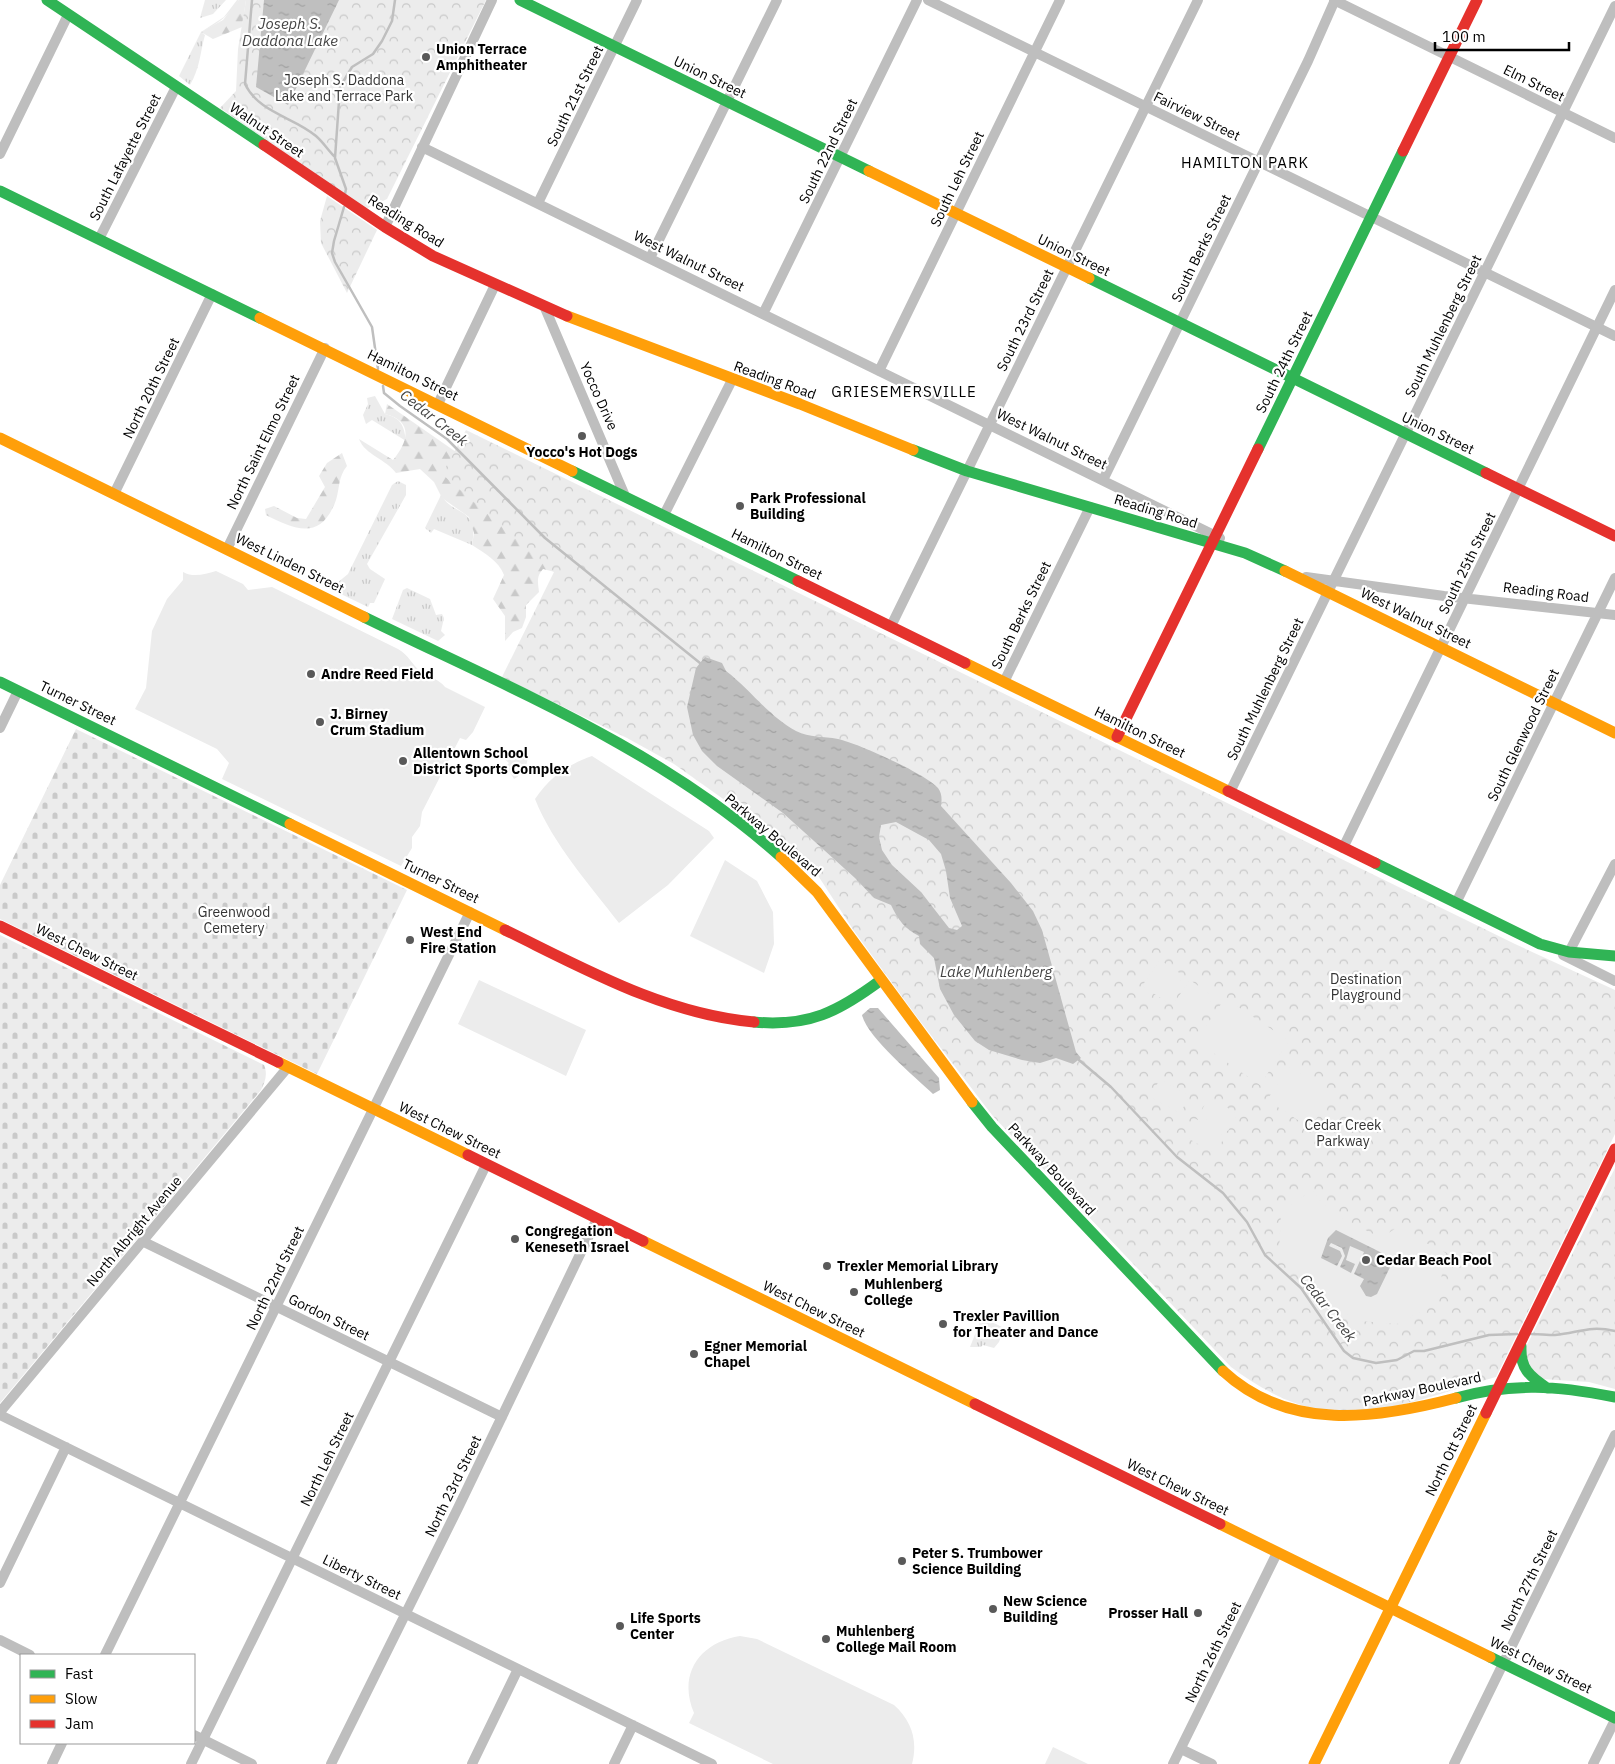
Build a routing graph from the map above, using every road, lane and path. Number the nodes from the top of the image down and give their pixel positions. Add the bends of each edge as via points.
1 (46, 0) edge
2 (492, 0) edge
3 (520, 0) edge
4 (637, 0) edge
5 (777, 0) edge
6 (917, 0) edge
7 (928, 0) edge
8 (1060, 0) edge
9 (1198, 0) edge
10 (1335, 0) edge
11 (1477, 0) edge
12 (1615, 6) edge
13 (68, 15) junction
14 (614, 46) junction
15 (1034, 52) junction
16 (1450, 57) junction
17 (176, 87) junction
18 (727, 102) junction
19 (1146, 106) junction
20 (1563, 112) junction
21 (1615, 138) edge
22 (422, 147) junction
23 (0, 154) edge
24 (840, 157) junction
25 (1258, 162) junction
26 (0, 191) edge
27 (342, 198) joint
28 (538, 203) junction
29 (956, 214) junction
30 (1372, 217) junction
31 (384, 227) junction
32 (99, 239) junction
33 (650, 258) junction
34 (1066, 268) junction
35 (1484, 272) junction
36 (495, 285) junction
37 (1615, 290) edge
38 (212, 294) junction
39 (545, 308) junction
40 (763, 314) junction
41 (1180, 323) junction
42 (1597, 327) junction
43 (1615, 336) edge
44 (325, 348) junction
45 (880, 371) junction
46 (1292, 378) junction
47 (732, 380) junction
48 (438, 404) junction
49 (989, 425) junction
50 (1405, 434) junction
51 (0, 438) edge
52 (967, 471) junction
53 (1103, 480) junction
54 (1519, 489) junction
55 (114, 494) junction
56 (625, 496) junction
57 (1090, 507) junction
58 (664, 515) junction
59 (1615, 536) edge
60 (1214, 540) junction
61 (227, 548) junction
62 (1245, 553) joint
63 (1615, 578) edge
64 (1331, 586) junction
65 (1465, 598) junction
66 (1598, 613) junction
67 (1615, 615) edge
68 (891, 626) junction
69 (1441, 647) junction
70 (0, 682) edge
71 (1004, 682) junction
72 (18, 691) junction
73 (1554, 703) junction
74 (566, 715) joint
75 (0, 728) edge
76 (1615, 733) edge
77 (1117, 737) junction
78 (1230, 792) junction
79 (1343, 848) junction
80 (1615, 864) edge
81 (1456, 903) junction
82 (470, 912) junction
83 (0, 926) edge
84 (1540, 944) junction
85 (1569, 952) junction
86 (1615, 956) edge
87 (881, 980) junction
88 (1615, 981) edge
89 (288, 1067) junction
90 (374, 1109) junction
91 (1615, 1149) edge
92 (486, 1165) junction
93 (597, 1219) junction
94 (144, 1242) junction
95 (276, 1307) junction
96 (1521, 1342) junction
97 (390, 1363) junction
98 (1498, 1388) junction
99 (1547, 1388) junction
100 (1615, 1397) edge
101 (0, 1413) edge
102 (502, 1418) junction
103 (1615, 1435) edge
104 (66, 1448) junction
105 (180, 1503) junction
106 (1278, 1553) junction
107 (293, 1558) junction
108 (0, 1583) edge
109 (1390, 1608) junction
110 (406, 1614) junction
111 (0, 1640) edge
112 (28, 1654) edge
113 (105, 1654) edge
114 (1503, 1663) junction
115 (518, 1669) junction
116 (1615, 1719) edge
117 (633, 1725) junction
118 (198, 1738) edge
119 (62, 1744) edge
120 (1181, 1749) junction
121 (52, 1764) edge
122 (191, 1764) edge
123 (252, 1764) edge
124 (331, 1764) edge
125 (472, 1764) edge
126 (614, 1764) edge
127 (712, 1764) edge
128 (1173, 1764) edge
129 (1212, 1764) edge
130 (1314, 1764) edge
131 (1454, 1764) edge
132 (1593, 1764) edge

1 - 13 street
2 - 22 street
3 - 14 street, Union Street
4 - 14 street, South 21st Street
5 - 18 street
6 - 24 street, South 22nd Street
7 - 15 street, Fairview Street
8 - 15 street, South Leh Street
9 - 19 street, South 23rd Street
10 - 16 street, Elm Street
10 - 25 street, South Berks Street
11 - 16 street, South 24th Street
12 - 20 street, South Muhlenberg Street
13 - 17 street
13 - 23 street
14 - 18 street, Union Street
14 - 28 street, South 21st Street
15 - 19 street, Fairview Street
15 - 29 street, South Leh Street
16 - 20 street, Elm Street
16 - 30 street, South 24th Street
17 - 27 street, Walnut Street
17 - 32 street, South Lafayette Street
18 - 24 street, Union Street
18 - 33 street
19 - 25 street, Fairview Street
19 - 34 street, South 23rd Street
20 - 21 street, Elm Street
20 - 35 street, South Muhlenberg Street
22 - 28 street, West Walnut Street
22 - 31 street
24 - 29 street, Union Street
24 - 40 street, South 22nd Street
25 - 30 street, Fairview Street
25 - 41 street, South Berks Street
26 - 32 street, Hamilton Street
27 - 31 street, Reading Road
28 - 33 street, West Walnut Street
29 - 34 street, Union Street
29 - 45 street, South Leh Street
30 - 35 street, Fairview Street
30 - 46 street, South 24th Street
31 - 36 street, Reading Road via 433,256
32 - 38 street, Hamilton Street
33 - 40 street, West Walnut Street
34 - 41 street, Union Street
34 - 49 street, South 23rd Street
35 - 42 street, Fairview Street
35 - 50 street, South Muhlenberg Street
36 - 39 street, Reading Road
36 - 48 street
37 - 42 street, South 25th Street
38 - 44 street, Hamilton Street
38 - 55 street, North 20th Street
39 - 47 street, Reading Road
39 - 56 street, Yocco Drive
40 - 45 street, West Walnut Street
41 - 46 street, Union Street
41 - 53 street, South Berks Street
42 - 43 street, Fairview Street
42 - 54 street, South 25th Street
44 - 48 street, Hamilton Street
44 - 61 street, North Saint Elmo Street
45 - 49 street, West Walnut Street
46 - 50 street, Union Street
46 - 60 street, South 24th Street
47 - 52 street, Reading Road
47 - 58 street
48 - 56 street, Hamilton Street
49 - 52 street, South 23rd Street
49 - 53 street, West Walnut Street
50 - 54 street, Union Street
50 - 64 street, South Muhlenberg Street
51 - 55 street, West Linden Street
52 - 57 street, Reading Road
52 - 68 street, South 23rd Street
53 - 60 street, West Walnut Street
54 - 59 street, Union Street
54 - 65 street, South 25th Street
55 - 61 street, West Linden Street
56 - 58 street, Hamilton Street
57 - 60 street, Reading Road
57 - 71 street, South Berks Street
58 - 68 street, Hamilton Street
60 - 62 street, Reading Road
60 - 77 street, South 24th Street
61 - 74 street, West Linden Street
62 - 64 street, West Walnut Street via 1295,575
63 - 66 street, South Glenwood Street
64 - 65 street, Reading Road
64 - 69 street, West Walnut Street
64 - 78 street, South Muhlenberg Street
65 - 66 street, Reading Road
65 - 69 street, South 25th Street
66 - 67 street, Reading Road
66 - 73 street, South Glenwood Street
68 - 71 street, Hamilton Street
69 - 73 street, West Walnut Street
69 - 79 street, South 25th Street
70 - 72 street, Turner Street
71 - 77 street, Hamilton Street
72 - 75 street
72 - 82 street, Turner Street
73 - 76 street, West Walnut Street
73 - 81 street, South Glenwood Street
74 - 87 street, Parkway Boulevard via 654,763 716,805 769,847 817,892
77 - 78 street, Hamilton Street
78 - 79 street, Hamilton Street
79 - 81 street, Hamilton Street
80 - 85 street
81 - 84 street, Hamilton Street
82 - 87 street, Turner Street via 642,995 719,1017 773,1022 814,1019 833,1012
82 - 90 street, North 22nd Street
83 - 89 street, West Chew Street
84 - 85 street, Hamilton Street
84 - 88 street, Hamilton Street
85 - 86 street, Hamilton Street
87 - 98 street, Parkway Boulevard via 992,1127 1206,1355 1252,1393 1287,1409 1344,1418 1382,1415
89 - 90 street, West Chew Street
89 - 94 street, North Albright Avenue
90 - 92 street, West Chew Street
90 - 95 street, North 22nd Street
91 - 96 street, North Ott Street
92 - 93 street, West Chew Street
92 - 97 street, North Leh Street
93 - 102 street, North 23rd Street
93 - 106 street, West Chew Street
94 - 95 street, Gordon Street
94 - 101 street, North Albright Avenue
95 - 97 street, Gordon Street
95 - 105 street, North 22nd Street
96 - 98 street, North Ott Street
96 - 99 street via 1520,1358 1524,1370
97 - 102 street, Gordon Street
97 - 107 street, North Leh Street
98 - 99 street, Parkway Boulevard
98 - 109 street, North Ott Street
99 - 100 street, Parkway Boulevard
101 - 104 street, Liberty Street
102 - 110 street, North 23rd Street
103 - 114 street, North 27th Street
104 - 105 street, Liberty Street
104 - 108 street
105 - 107 street, Liberty Street
105 - 113 street, North 22nd Street
106 - 109 street, West Chew Street
106 - 120 street, North 26th Street
107 - 110 street, Liberty Street
107 - 118 street, North Leh Street
109 - 114 street, West Chew Street
109 - 130 street, North Ott Street
110 - 115 street, Liberty Street
110 - 124 street, North 23rd Street
111 - 112 street
114 - 116 street, West Chew Street
114 - 131 street, North 27th Street
115 - 117 street, Liberty Street
115 - 125 street
116 - 132 street
117 - 126 street
117 - 127 street, Liberty Street
118 - 122 street, North Leh Street
118 - 123 street
119 - 121 street
120 - 128 street, North 26th Street
120 - 129 street

